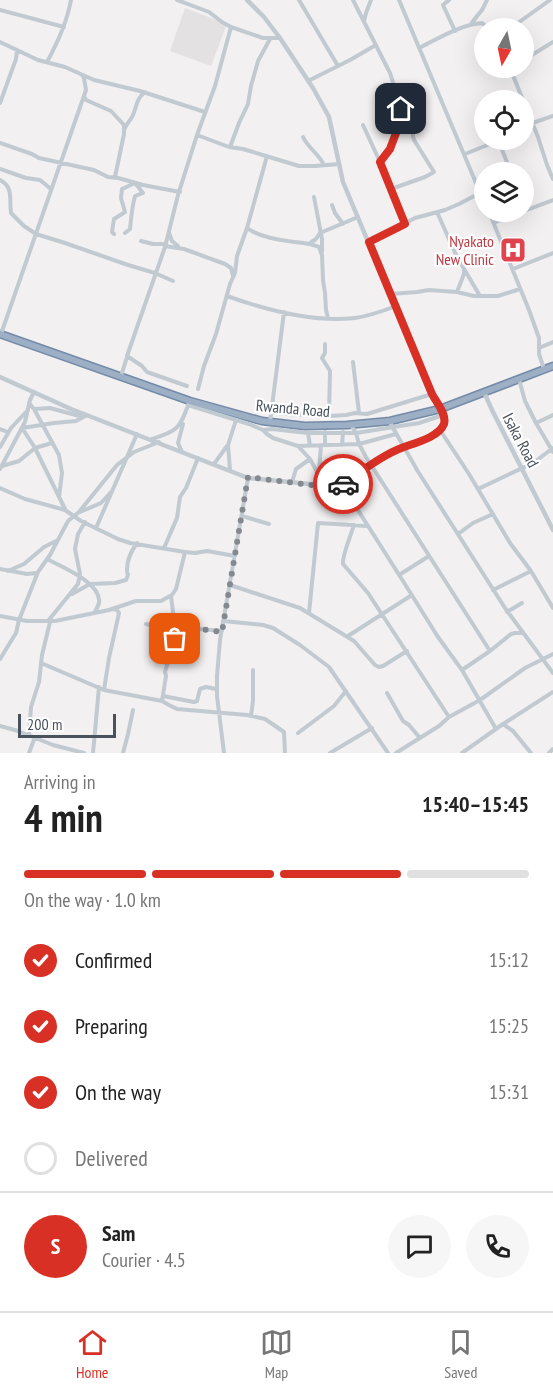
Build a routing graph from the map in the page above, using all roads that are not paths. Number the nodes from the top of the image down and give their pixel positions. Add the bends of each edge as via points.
1 (72, 0) edge
2 (177, 0) edge
3 (247, 0) edge
4 (299, 0) edge
5 (353, 0) edge
6 (371, 0) edge
7 (399, 0) edge
8 (449, 0) edge
9 (487, 0) edge
10 (550, 0) edge
11 (0, 10) edge
12 (525, 18) edge
13 (364, 22) junction
14 (474, 24) edge
15 (471, 25) junction
16 (64, 27) junction
17 (231, 27) junction
18 (455, 31) junction
19 (270, 39) junction
20 (279, 39) junction
21 (0, 42) edge
22 (553, 42) edge
23 (376, 45) junction
24 (419, 48) junction
25 (17, 50) junction
26 (534, 54) edge
27 (46, 62) junction
28 (338, 66) junction
29 (82, 75) junction
30 (308, 81) junction
31 (145, 92) junction
32 (1, 94) edge
33 (84, 96) junction
34 (0, 103) edge
35 (401, 109) junction
36 (205, 112) junction
37 (553, 116) edge
38 (534, 122) edge
39 (363, 125) dead end
40 (124, 129) junction
41 (534, 129) edge
42 (197, 135) junction
43 (303, 137) dead end
44 (0, 143) edge
45 (230, 147) junction
46 (475, 150) edge
47 (465, 154) junction
48 (267, 156) junction
49 (380, 162) junction
50 (61, 163) junction
51 (339, 164) junction
52 (324, 165) junction
53 (0, 169) edge
54 (115, 177) junction
55 (474, 177) edge
56 (553, 178) edge
57 (0, 180) edge
58 (135, 183) junction
59 (391, 189) junction
60 (52, 190) junction
61 (180, 192) junction
62 (474, 196) edge
63 (314, 197) dead end
64 (553, 200) edge
65 (332, 205) dead end
66 (534, 207) edge
67 (437, 212) junction
68 (359, 217) junction
69 (495, 222) edge
70 (343, 224) junction
71 (405, 224) junction
72 (247, 228) junction
73 (125, 233) dead end
74 (168, 233) junction
75 (320, 233) junction
76 (36, 234) junction
77 (114, 234) dead end
78 (141, 241) dead end
79 (369, 242) junction
80 (306, 243) junction
81 (165, 245) junction
82 (184, 249) junction
83 (553, 253) edge
84 (322, 255) junction
85 (464, 268) junction
86 (513, 269) junction
87 (155, 273) junction
88 (233, 276) junction
89 (173, 281) dead end
90 (520, 289) junction
91 (457, 292) junction
92 (391, 294) junction
93 (227, 296) junction
94 (480, 296) junction
95 (396, 306) junction
96 (284, 312) junction
97 (328, 318) junction
98 (0, 334) edge
99 (553, 342) edge
100 (325, 344) dead end
101 (539, 348) junction
102 (127, 356) junction
103 (353, 362) dead end
104 (553, 366) edge
105 (544, 370) junction
106 (121, 376) junction
107 (0, 377) edge
108 (519, 379) junction
109 (187, 386) dead end
110 (198, 390) dead end
111 (34, 392) junction
112 (484, 392) junction
113 (432, 394) junction
114 (29, 403) junction
115 (189, 403) junction
116 (34, 409) junction
117 (28, 410) junction
118 (271, 412) junction
119 (442, 412) junction
120 (359, 413) junction
121 (305, 415) junction
122 (553, 415) edge
123 (86, 416) junction
124 (329, 416) junction
125 (183, 420) junction
126 (236, 420) junction
127 (270, 422) junction
128 (536, 423) junction
129 (391, 424) junction
130 (42, 425) junction
131 (351, 425) junction
132 (22, 428) junction
133 (0, 429) edge
134 (263, 430) junction
135 (307, 430) junction
136 (440, 430) junction
137 (8, 432) junction
138 (325, 432) junction
139 (343, 432) junction
140 (356, 433) junction
141 (137, 434) junction
142 (396, 434) junction
143 (152, 440) junction
144 (159, 442) junction
145 (52, 443) junction
146 (359, 444) junction
147 (228, 445) junction
148 (323, 445) junction
149 (342, 445) junction
150 (298, 446) junction
151 (310, 446) junction
152 (0, 447) edge
153 (405, 447) junction
154 (35, 448) junction
155 (552, 450) edge
156 (182, 452) junction
157 (126, 457) junction
158 (198, 458) junction
159 (310, 459) junction
160 (214, 464) junction
161 (371, 465) junction
162 (1, 468) edge
163 (522, 468) junction
164 (230, 470) junction
165 (318, 473) junction
166 (248, 477) junction
167 (292, 482) junction
168 (318, 485) junction
169 (342, 485) junction
170 (0, 488) edge
171 (114, 489) junction
172 (478, 489) junction
173 (59, 498) junction
174 (65, 510) junction
175 (79, 512) junction
176 (493, 514) junction
177 (73, 516) junction
178 (242, 516) junction
179 (85, 522) junction
180 (269, 524) dead end
181 (354, 525) junction
182 (368, 526) junction
183 (96, 528) junction
184 (553, 531) edge
185 (458, 534) junction
186 (59, 538) junction
187 (137, 543) junction
188 (164, 548) junction
189 (185, 552) junction
190 (235, 556) junction
191 (429, 556) junction
192 (47, 559) junction
193 (0, 569) edge
194 (8, 571) junction
195 (38, 572) junction
196 (531, 572) junction
197 (399, 575) junction
198 (80, 577) junction
199 (91, 584) junction
200 (230, 585) junction
201 (493, 590) junction
202 (171, 595) junction
203 (412, 595) junction
204 (66, 597) junction
205 (522, 603) dead end
206 (553, 608) edge
207 (112, 609) junction
208 (507, 612) junction
209 (94, 613) junction
210 (309, 613) junction
211 (382, 614) junction
212 (0, 616) edge
213 (19, 620) junction
214 (49, 621) junction
215 (223, 621) junction
216 (146, 624) dead end
217 (172, 630) junction
218 (222, 632) junction
219 (523, 633) junction
220 (348, 636) junction
221 (407, 651) junction
222 (490, 651) junction
223 (553, 654) edge
224 (155, 655) dead end
225 (0, 659) edge
226 (543, 660) junction
227 (41, 663) junction
228 (167, 663) junction
229 (253, 670) dead end
230 (462, 670) junction
231 (553, 673) edge
232 (99, 687) junction
233 (216, 689) junction
234 (104, 690) junction
235 (345, 692) junction
236 (553, 692) edge
237 (387, 693) dead end
238 (163, 699) junction
239 (480, 699) junction
240 (179, 700) junction
241 (177, 709) junction
242 (133, 710) dead end
243 (218, 714) junction
244 (251, 716) junction
245 (449, 717) junction
246 (503, 724) junction
247 (0, 726) edge
248 (372, 728) junction
249 (496, 729) junction
250 (298, 733) dead end
251 (29, 735) junction
252 (35, 738) junction
253 (420, 738) junction
254 (553, 749) edge
255 (29, 753) edge
256 (84, 753) edge
257 (93, 753) edge
258 (123, 753) edge
259 (224, 753) edge
260 (285, 753) edge
261 (330, 753) edge
262 (388, 753) edge
263 (396, 753) edge
264 (462, 753) edge
265 (531, 753) edge
266 (549, 753) edge

1 - 16 street
2 - 17 street via 208,12
3 - 20 street
4 - 28 street
5 - 13 street
6 - 13 street
7 - 24 street
8 - 18 street via 443,5
9 - 15 street
10 - 12 street
11 - 16 street
13 - 23 street
14 - 15 street
15 - 18 street
16 - 27 street
17 - 19 street
17 - 36 street
18 - 24 street
19 - 20 street
19 - 45 street via 258,61 248,104
20 - 30 street
21 - 25 street
22 - 26 street
23 - 28 street
23 - 35 street
24 - 47 street
25 - 27 street
25 - 32 street
27 - 29 street
28 - 30 street
29 - 31 street
29 - 33 street
30 - 51 street via 329,117
31 - 36 street
31 - 40 street via 138,98
32 - 34 street
33 - 40 street via 111,111
33 - 50 street
35 - 49 street via 401,125
35 - 59 street via 412,123 414,140 434,172
36 - 42 street
37 - 38 street
39 - 49 street
40 - 54 street
41 - 56 street
42 - 45 street
42 - 61 street
43 - 52 street
44 - 50 street
45 - 48 street
46 - 47 street
47 - 55 street
48 - 52 street via 304,167
48 - 72 street
49 - 59 street
50 - 54 street
50 - 60 street
51 - 52 street
51 - 68 street
53 - 60 street via 40,180
54 - 58 street
57 - 76 street via 11,194 11,213
58 - 61 street
58 - 73 street via 143,193 135,196 130,229
58 - 77 street via 122,189 125,212 114,219
59 - 71 street
60 - 76 street
61 - 74 street
62 - 67 street
63 - 75 street
64 - 66 street
65 - 70 street
67 - 71 street
67 - 85 street
68 - 70 street
68 - 79 street
69 - 86 street
70 - 75 street
71 - 79 street
72 - 80 street via 270,237
72 - 88 street
74 - 81 street
74 - 82 street
75 - 80 street via 314,241
75 - 84 street
76 - 87 street
76 - 98 street
78 - 81 street
79 - 92 street
80 - 84 street via 319,247
81 - 82 street
81 - 87 street
82 - 88 street via 225,264
83 - 86 street
84 - 97 street
85 - 91 street
85 - 94 street
86 - 90 street
87 - 89 street
87 - 102 street
88 - 93 street
90 - 94 street via 498,296
90 - 101 street via 539,338
91 - 92 street
91 - 94 street
92 - 95 street
93 - 96 street
93 - 110 street
95 - 97 street via 355,318
95 - 113 street
96 - 97 street
96 - 118 street
98 - 106 highway, Rwanda Road
99 - 101 street
100 - 124 street via 322,358 330,371
101 - 105 street
102 - 106 street
102 - 109 street via 147,372
103 - 120 street
104 - 105 highway, Rwanda Road
105 - 108 highway, Rwanda Road
106 - 115 highway, Rwanda Road
107 - 111 street
108 - 112 highway, Rwanda Road
108 - 128 street
111 - 114 street
111 - 123 street
112 - 119 highway, Rwanda Road
112 - 163 street, Isaka Road
113 - 119 street
113 - 120 street
114 - 116 street
114 - 117 street
115 - 125 street
115 - 126 street
115 - 127 highway, Rwanda Road
116 - 123 street via 50,408
116 - 130 street
117 - 132 street
117 - 137 street
118 - 121 street
118 - 127 street
119 - 129 highway, Rwanda Road
119 - 136 street via 444,423
120 - 124 street
121 - 124 street
121 - 135 street
122 - 128 street
123 - 130 street
123 - 141 street
125 - 143 street via 170,433
125 - 156 street via 178,443
126 - 134 street
126 - 147 street
127 - 135 highway, Rwanda Road
128 - 155 street
129 - 131 highway, Rwanda Road
129 - 140 street
129 - 142 street
130 - 132 street
130 - 145 street
131 - 135 highway, Rwanda Road
131 - 140 street
132 - 154 street
132 - 162 street
133 - 137 street
134 - 135 street
134 - 150 street via 273,438
135 - 138 street
135 - 151 street
136 - 153 street
136 - 172 street
137 - 152 street
138 - 139 street
138 - 148 street
139 - 140 street
139 - 149 street
140 - 146 street
141 - 143 street
141 - 157 street
142 - 146 street
142 - 153 street
143 - 144 street
144 - 156 street
144 - 157 street
145 - 154 street
145 - 173 street via 62,473
146 - 149 street
146 - 161 street
147 - 160 street
147 - 164 street
148 - 149 street
148 - 151 street
148 - 165 street
150 - 151 street
150 - 159 street
153 - 161 street
153 - 185 street
154 - 162 street via 19,461
154 - 173 street
155 - 163 street
156 - 158 street
157 - 171 street
157 - 175 street
158 - 160 street
158 - 188 street via 180,497
159 - 165 street
159 - 167 street via 296,469
160 - 164 street
161 - 169 street
161 - 191 street
163 - 172 street
163 - 184 street, Isaka Road
164 - 166 street
165 - 168 street
166 - 167 street
166 - 178 street
167 - 168 street
168 - 169 street
169 - 182 street
170 - 174 street
171 - 175 street via 100,503
171 - 183 street
172 - 176 street
173 - 174 street
174 - 177 street
175 - 177 street
176 - 185 street
176 - 196 street
177 - 179 street
177 - 186 street
178 - 180 street
178 - 190 street
179 - 183 street
179 - 198 street via 75,549
181 - 182 street
181 - 210 street via 318,523
181 - 211 street via 343,561
182 - 197 street
183 - 187 street
185 - 201 street
186 - 192 street
186 - 194 street
187 - 188 street
187 - 199 street via 126,580
188 - 189 street
189 - 190 street via 207,550
189 - 202 street
190 - 200 street
191 - 197 street
191 - 222 street
192 - 195 street
192 - 198 street
193 - 194 street
194 - 195 street
195 - 213 street
196 - 201 street
196 - 206 street
197 - 203 street
198 - 199 street
198 - 204 street
199 - 204 street
199 - 209 street via 99,600
200 - 210 street
200 - 215 street
201 - 208 street
202 - 207 street via 160,601 139,600
202 - 217 street
203 - 211 street
203 - 230 street
204 - 214 street
205 - 208 street
207 - 209 street
207 - 234 street via 119,613
208 - 219 street
209 - 214 street
210 - 220 street
211 - 220 street
211 - 221 street
212 - 213 street
213 - 214 street
213 - 225 street
214 - 227 street
215 - 218 street
215 - 235 street via 273,628 328,667
216 - 217 street
217 - 218 street
217 - 228 street via 173,656
218 - 233 street
219 - 222 street via 511,634
219 - 226 street
220 - 221 street via 379,667
221 - 245 street
222 - 230 street
223 - 226 street
224 - 228 street via 159,662
226 - 231 street
226 - 239 street
227 - 232 street
227 - 251 street
228 - 238 street
229 - 244 street
230 - 239 street
232 - 234 street
232 - 257 street
233 - 240 street via 201,689 195,702
233 - 243 street
234 - 238 street
235 - 248 street
235 - 250 street via 334,706
236 - 246 street
237 - 253 street via 403,722
238 - 240 street
238 - 241 street
239 - 245 street
239 - 249 street
240 - 241 street
241 - 243 street
242 - 258 street
243 - 244 street
243 - 259 street
244 - 260 street via 267,719 284,731
245 - 253 street
246 - 249 street
246 - 265 street
247 - 251 street
248 - 261 street
248 - 262 street
249 - 264 street
251 - 252 street
252 - 255 street
252 - 256 street
253 - 263 street
254 - 266 street

